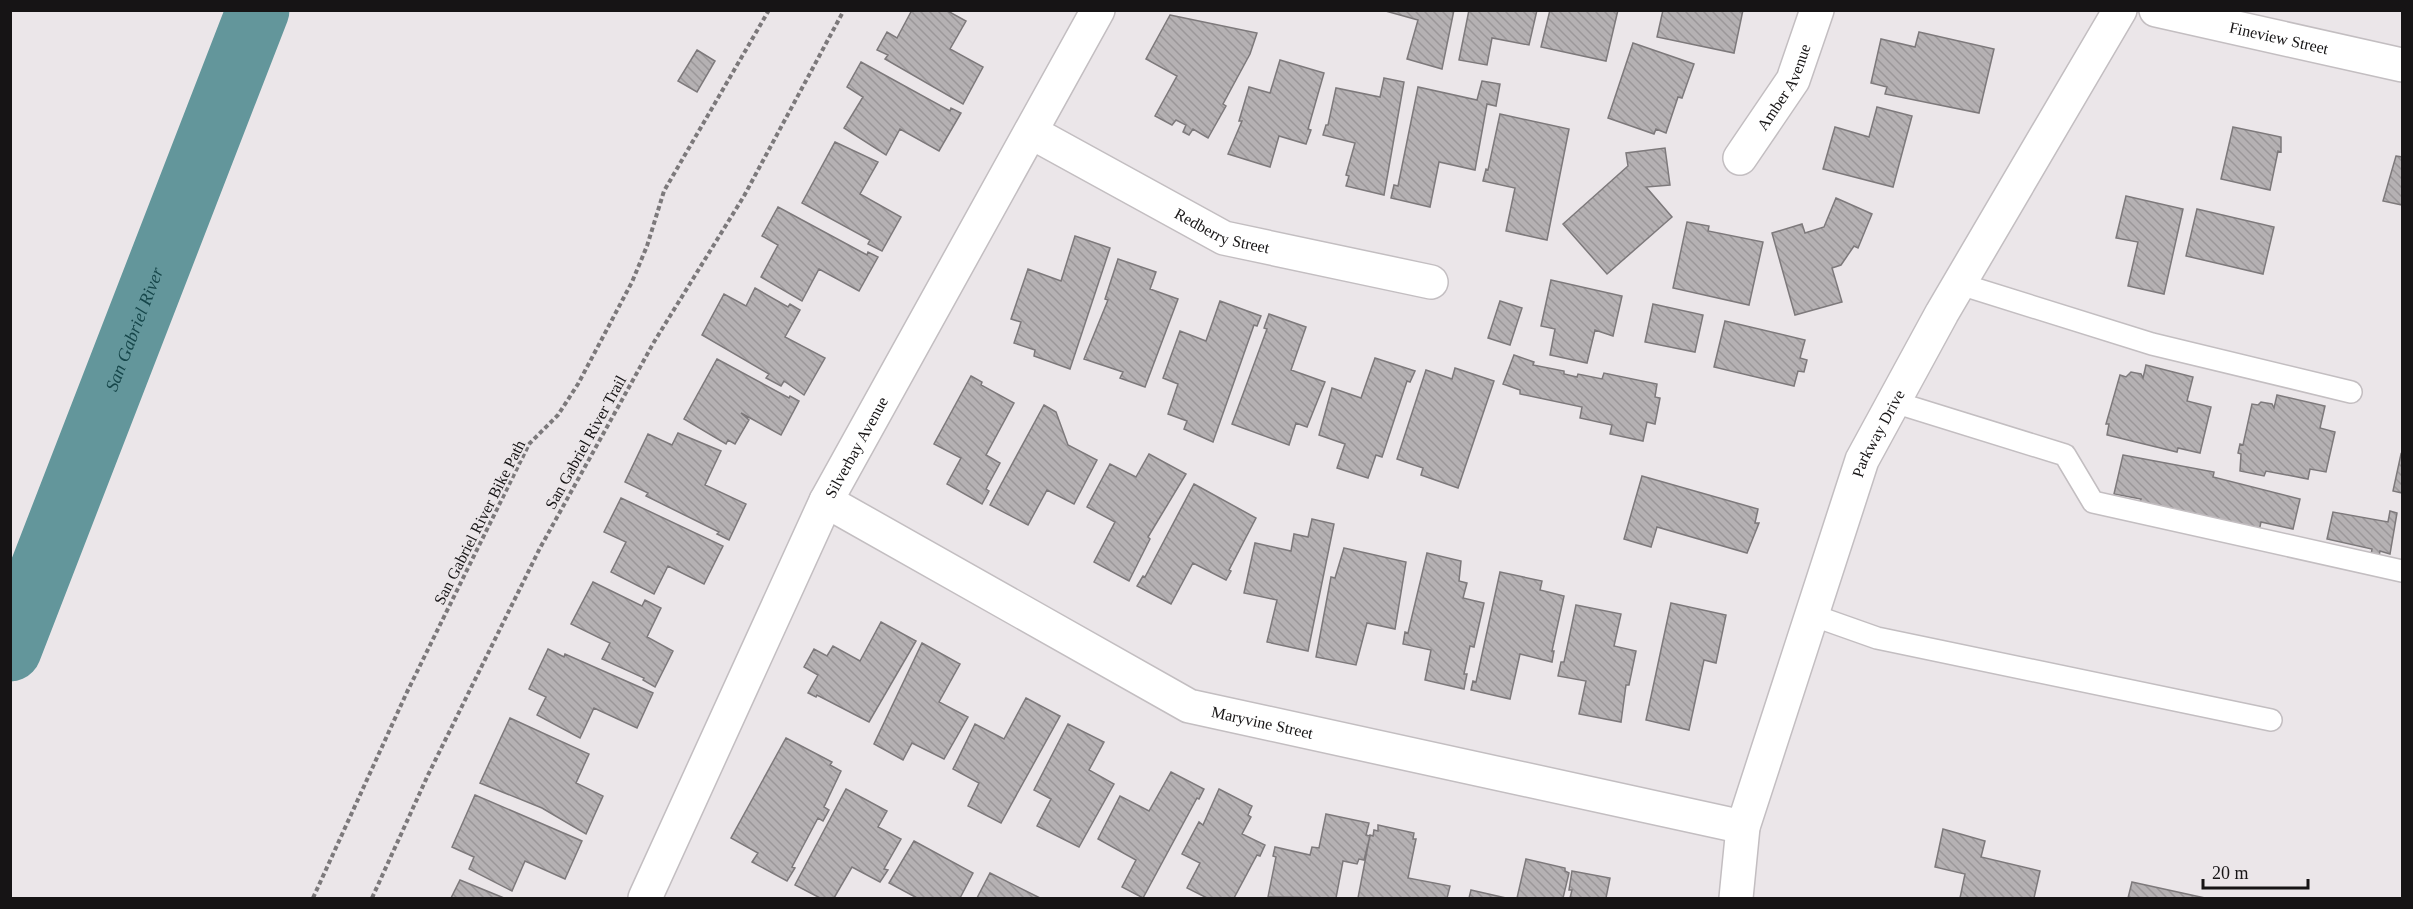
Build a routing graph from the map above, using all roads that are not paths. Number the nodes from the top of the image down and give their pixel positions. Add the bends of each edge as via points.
1 (1098, 10) edge
2 (1817, 10) edge
3 (2120, 10) edge
4 (2156, 10) edge
5 (2403, 65) edge
6 (1031, 132) junction
7 (1740, 158) dead end
8 (1431, 282) dead end
9 (1960, 284) junction
10 (2351, 392) dead end
11 (1894, 402) junction
12 (826, 501) junction
13 (2403, 571) edge
14 (1812, 615) junction
15 (2271, 720) dead end
16 (1743, 827) junction
17 (650, 897) edge
18 (1736, 898) edge

1 - 6 street, Silverbay Avenue
2 - 7 street, Amber Avenue via 1793,80
3 - 9 street, Parkway Drive
4 - 5 street, Fineview Street
6 - 8 street, Redberry Street via 1224,238
6 - 12 street, Silverbay Avenue
9 - 10 lane via 2152,344
9 - 11 street, Parkway Drive
11 - 13 lane via 2065,455 2093,502
11 - 14 street, Parkway Drive via 1863,460
12 - 16 street, Maryvine Street via 1189,706
12 - 17 street, Silverbay Avenue
14 - 15 lane via 1877,638
14 - 16 street, Parkway Drive
16 - 18 street, Parkway Drive

